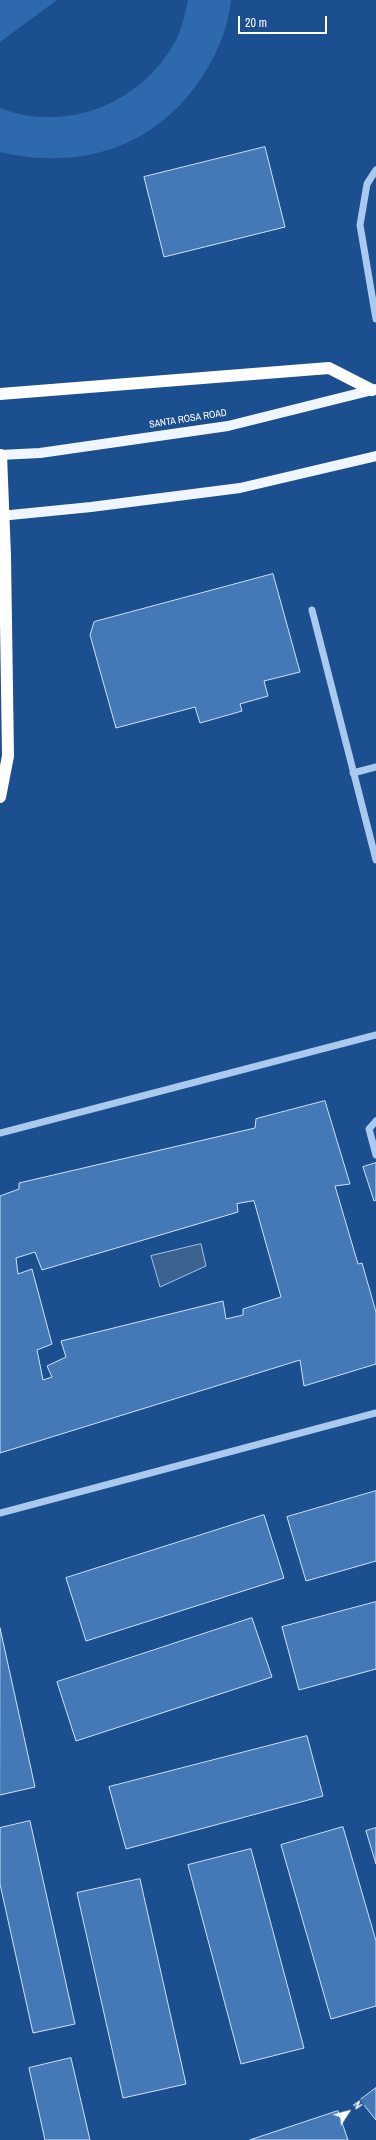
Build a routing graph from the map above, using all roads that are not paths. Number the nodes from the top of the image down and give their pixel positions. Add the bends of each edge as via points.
1 (376, 170) edge
2 (376, 319) edge
3 (374, 389) edge
4 (0, 394) edge
5 (0, 455) edge
6 (376, 456) edge
7 (1, 516) edge
8 (312, 610) dead end
9 (376, 767) edge
10 (353, 773) junction
11 (0, 797) edge
12 (376, 860) edge
13 (376, 1036) edge
14 (376, 1120) edge
15 (0, 1133) edge
16 (376, 1154) edge
17 (376, 1413) edge
18 (0, 1513) edge

1 - 2 lane via 367,184 360,225
3 - 4 highway via 329,368
3 - 5 main road, SANTA ROSA ROAD via 228,426 40,452
5 - 7 highway
6 - 7 main road via 240,488 91,508
7 - 11 highway via 5,556 8,756
8 - 10 lane
9 - 10 lane
10 - 12 lane
13 - 15 lane
14 - 16 lane via 369,1129
17 - 18 lane

